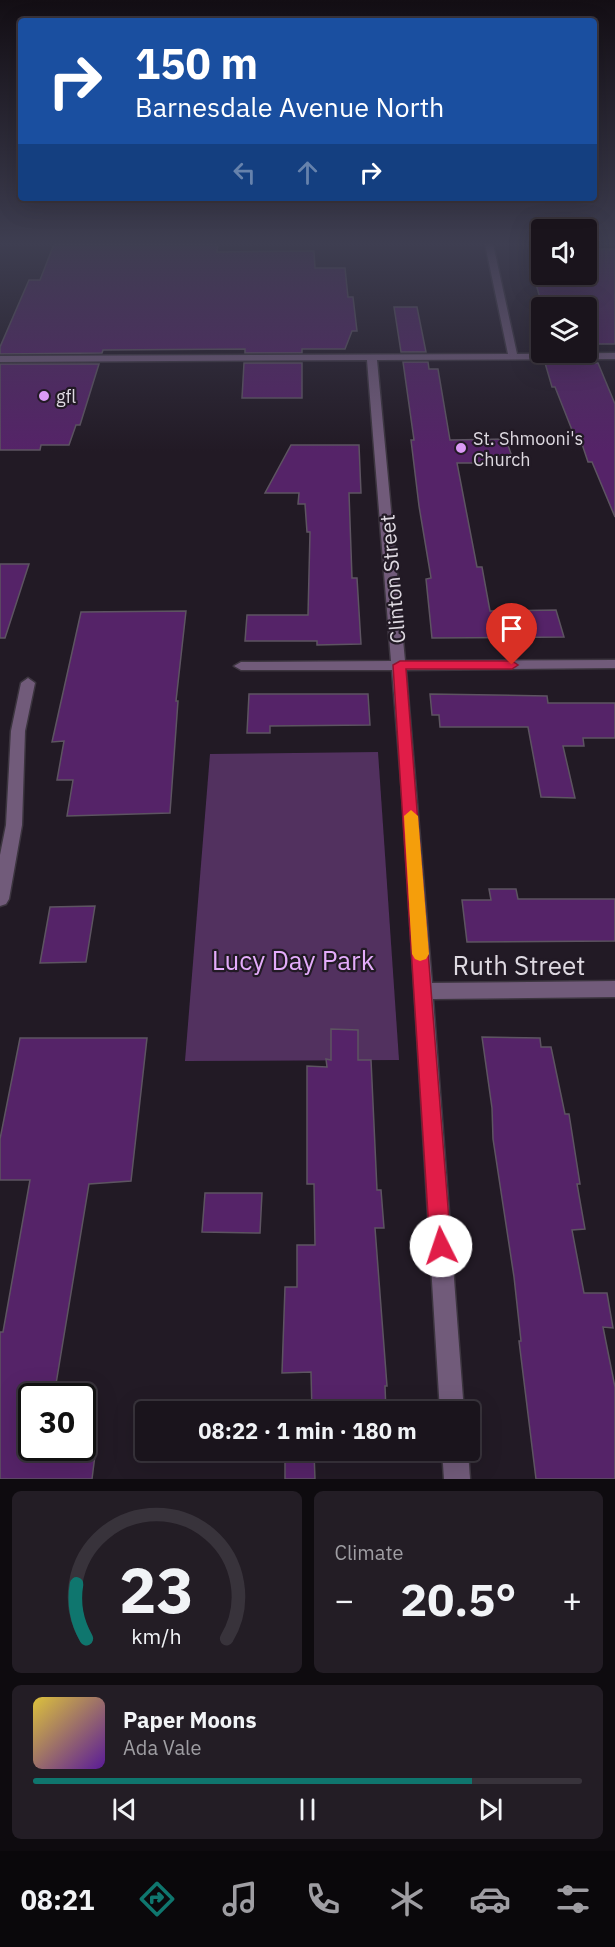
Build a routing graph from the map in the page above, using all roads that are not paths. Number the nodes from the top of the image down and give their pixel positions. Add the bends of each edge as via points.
1 (504, 313) edge
2 (513, 356) junction
3 (615, 356) edge
4 (372, 357) junction
5 (0, 359) edge
6 (615, 664) edge
7 (400, 665) junction
8 (241, 666) dead end
9 (28, 683) dead end
10 (0, 899) edge
11 (615, 989) edge
12 (423, 991) junction
13 (451, 1401) edge
14 (456, 1461) edge
15 (457, 1479) edge

1 - 2 street
2 - 3 street
2 - 4 street
4 - 5 street
4 - 7 street, Clinton Street
6 - 7 street
7 - 8 street
7 - 12 street, Clinton Street
9 - 10 street via 18,731 14,825
11 - 12 street, Ruth Street
12 - 13 street, Clinton Street
14 - 15 street

